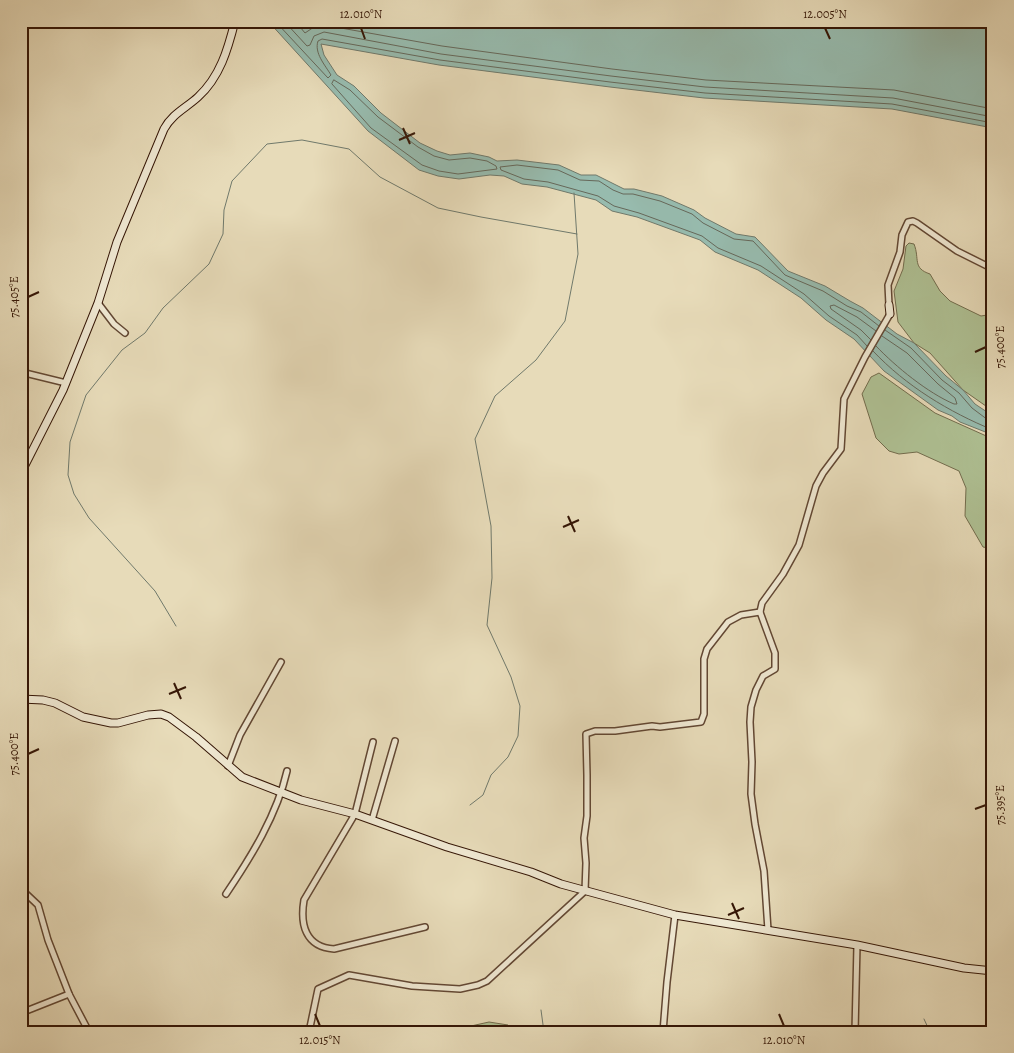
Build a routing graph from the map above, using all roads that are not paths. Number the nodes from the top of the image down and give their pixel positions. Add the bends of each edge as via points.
1 (235, 21) edge
2 (993, 269) edge
3 (98, 303) junction
4 (889, 304) joint
5 (890, 314) joint
6 (125, 333) dead end
7 (21, 372) edge
8 (66, 383) junction
9 (21, 473) edge
10 (760, 612) junction
11 (280, 662) dead end
12 (21, 699) edge
13 (373, 742) dead end
14 (395, 742) dead end
15 (228, 766) junction
16 (287, 771) dead end
17 (282, 792) junction
18 (355, 814) junction
19 (372, 820) junction
20 (21, 889) edge
21 (585, 891) junction
22 (226, 894) dead end
23 (675, 914) junction
24 (425, 927) dead end
25 (768, 930) junction
26 (857, 945) junction
27 (993, 970) edge
28 (69, 994) junction
29 (21, 1013) edge
30 (89, 1032) edge
31 (309, 1032) edge
32 (663, 1032) edge
33 (855, 1032) edge

1 - 3 main road via 219,70 198,97 168,122 117,242
2 - 4 street via 957,251 917,223 908,222 888,285
3 - 6 street
3 - 8 main road
4 - 5 main road
5 - 10 street via 844,400 841,449 816,486 799,545 762,603
7 - 8 street
8 - 9 main road
10 - 21 street via 741,615 728,622 707,650 701,722 586,734
10 - 25 street via 775,653 775,668 763,676 756,690 750,722 751,794 764,871
11 - 15 street via 240,735
12 - 15 main road via 55,703 83,717 111,723 161,714 196,737
13 - 18 street
14 - 19 street
15 - 17 main road via 242,777
16 - 17 street
17 - 18 main road
17 - 22 street via 261,838
18 - 19 main road
18 - 24 street via 304,900 301,915 311,940 324,949 334,950
19 - 21 main road
20 - 28 street via 38,905
21 - 23 main road
21 - 31 street via 487,981 460,989 412,986 349,975 318,988
23 - 25 main road
23 - 32 street
25 - 26 main road
26 - 27 main road via 964,968
26 - 33 street
28 - 29 street
28 - 30 street

